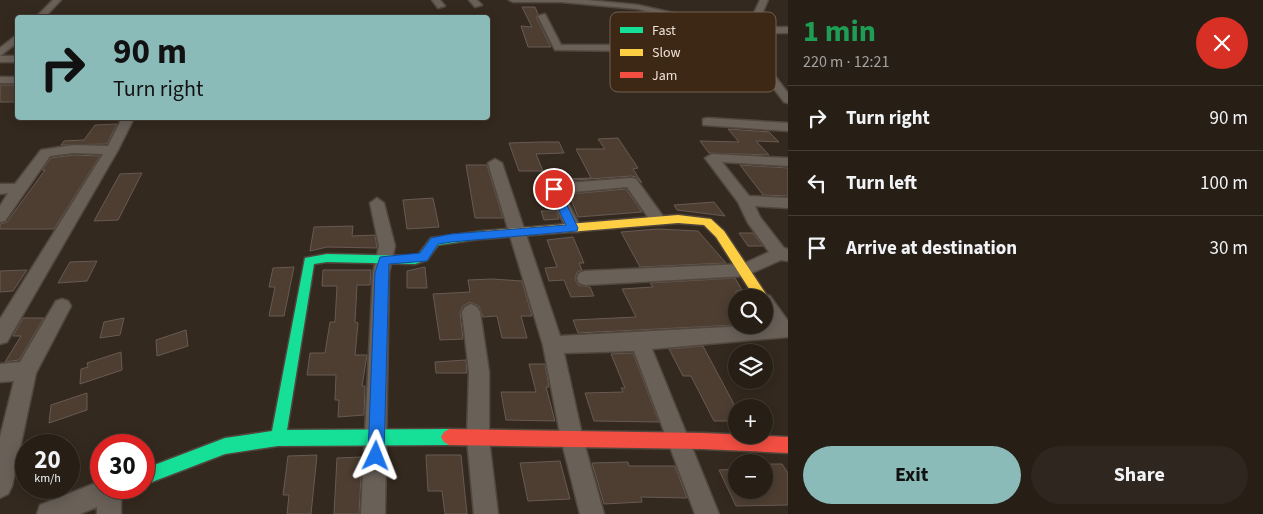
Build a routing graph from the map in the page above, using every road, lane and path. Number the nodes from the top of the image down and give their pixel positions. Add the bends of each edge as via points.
1 (513, 0) edge
2 (560, 0) edge
3 (764, 0) edge
4 (602, 2) edge
5 (55, 3) edge
6 (638, 4) edge
7 (668, 12) edge
8 (759, 12) edge
9 (42, 15) edge
10 (542, 16) dead end
11 (15, 40) edge
12 (610, 48) edge
13 (0, 53) edge
14 (0, 59) edge
15 (15, 59) edge
16 (0, 80) edge
17 (15, 80) edge
18 (776, 84) edge
19 (788, 100) edge
20 (127, 120) edge
21 (707, 122) dead end
22 (788, 127) edge
23 (112, 150) junction
24 (788, 162) edge
25 (495, 163) dead end
26 (19, 188) junction
27 (0, 189) edge
28 (745, 201) junction
29 (377, 203) dead end
30 (788, 203) edge
31 (0, 217) edge
32 (657, 218) junction
33 (573, 228) junction
34 (518, 233) junction
35 (784, 255) edge
36 (384, 260) junction
37 (745, 270) junction
38 (585, 278) dead end
39 (757, 289) edge
40 (62, 306) dead end
41 (471, 312) dead end
42 (773, 314) edge
43 (784, 329) edge
44 (0, 336) edge
45 (640, 342) junction
46 (552, 345) junction
47 (26, 371) junction
48 (0, 373) edge
49 (376, 436) junction
50 (278, 438) junction
51 (478, 439) junction
52 (572, 439) junction
53 (679, 442) junction
54 (787, 446) edge
55 (155, 473) edge
56 (0, 486) edge
57 (90, 498) edge
58 (111, 499) edge
59 (49, 514) edge
60 (109, 514) edge
61 (373, 514) edge
62 (486, 514) edge
63 (592, 514) edge
64 (707, 514) edge

1 - 2 street
2 - 4 street
3 - 8 street
4 - 6 street
5 - 9 street
6 - 7 street
10 - 12 street via 558,48
11 - 13 street
14 - 15 street
16 - 17 street
18 - 19 street
20 - 23 street
21 - 22 street
23 - 26 street via 73,149 46,153
23 - 44 street
24 - 28 street via 712,158
25 - 34 street
26 - 27 street
26 - 31 street
28 - 30 street
28 - 35 street via 753,219
29 - 36 street via 387,246
32 - 33 street
32 - 33 street via 631,182 554,189
32 - 37 street via 707,222
33 - 34 street
34 - 36 street via 435,241 423,258
34 - 46 street
35 - 37 street
36 - 49 street
36 - 50 street via 327,258 309,261
37 - 38 street
37 - 39 street
40 - 47 street
41 - 51 street via 479,372
42 - 43 street
43 - 45 street
45 - 46 street
45 - 53 street
46 - 52 street
47 - 48 street
47 - 56 street
49 - 50 street
49 - 51 street
49 - 61 street
50 - 55 street via 225,446
51 - 52 street
51 - 62 street
52 - 53 street
52 - 63 street
53 - 54 street via 703,440
53 - 64 street
57 - 59 street
58 - 60 street

